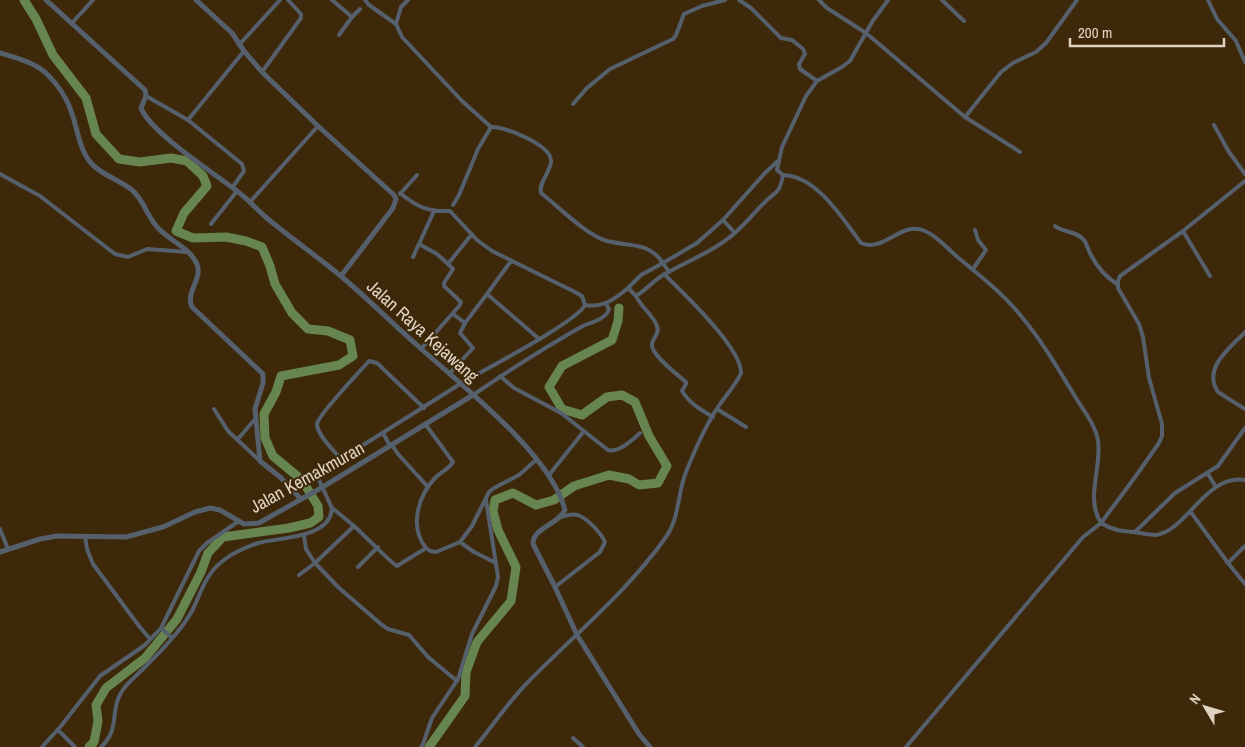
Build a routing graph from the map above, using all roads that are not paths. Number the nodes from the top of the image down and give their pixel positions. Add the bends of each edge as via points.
1 (46, 0) edge
2 (93, 0) edge
3 (196, 0) edge
4 (280, 0) edge
5 (288, 0) edge
6 (332, 0) edge
7 (365, 0) edge
8 (408, 0) edge
9 (725, 0) edge
10 (739, 0) edge
11 (819, 0) edge
12 (888, 0) edge
13 (942, 0) edge
14 (1077, 0) edge
15 (1208, 0) edge
16 (360, 9) dead end
17 (352, 17) junction
18 (964, 21) dead end
19 (72, 23) junction
20 (396, 24) junction
21 (866, 33) junction
22 (339, 35) dead end
23 (239, 45) junction
24 (244, 51) junction
25 (0, 53) edge
26 (1245, 62) edge
27 (262, 72) junction
28 (817, 80) junction
29 (146, 96) junction
30 (572, 104) dead end
31 (965, 117) junction
32 (188, 120) junction
33 (1214, 125) dead end
34 (318, 126) junction
35 (491, 127) junction
36 (1020, 152) dead end
37 (779, 160) junction
38 (0, 174) edge
39 (1245, 174) edge
40 (417, 175) dead end
41 (783, 177) junction
42 (1245, 181) edge
43 (232, 188) junction
44 (237, 191) junction
45 (400, 193) junction
46 (396, 199) junction
47 (250, 202) junction
48 (453, 204) dead end
49 (434, 212) junction
50 (725, 222) junction
51 (211, 224) dead end
52 (1055, 226) dead end
53 (975, 230) dead end
54 (1183, 231) junction
55 (734, 232) junction
56 (472, 234) junction
57 (419, 244) junction
58 (187, 252) junction
59 (413, 256) dead end
60 (511, 261) junction
61 (448, 264) junction
62 (663, 264) junction
63 (973, 269) junction
64 (667, 272) junction
65 (341, 276) junction
66 (1210, 276) dead end
67 (1117, 284) junction
68 (628, 288) junction
69 (487, 294) junction
70 (636, 296) junction
71 (607, 304) junction
72 (585, 306) junction
73 (453, 314) junction
74 (465, 323) junction
75 (1245, 332) edge
76 (538, 338) junction
77 (421, 349) junction
78 (449, 374) junction
79 (500, 376) junction
80 (462, 385) junction
81 (473, 395) junction
82 (424, 408) junction
83 (214, 409) dead end
84 (718, 409) junction
85 (1245, 410) edge
86 (713, 417) junction
87 (256, 418) junction
88 (426, 425) junction
89 (746, 427) dead end
90 (1245, 428) edge
91 (584, 431) junction
92 (640, 433) dead end
93 (384, 434) junction
94 (1240, 437) junction
95 (238, 439) junction
96 (1245, 440) edge
97 (391, 445) junction
98 (341, 459) junction
99 (260, 460) junction
100 (536, 460) junction
101 (1208, 474) junction
102 (549, 475) junction
103 (1245, 480) edge
104 (428, 487) junction
105 (1216, 487) junction
106 (321, 488) junction
107 (301, 499) junction
108 (486, 500) junction
109 (331, 507) junction
110 (1191, 512) junction
111 (562, 517) junction
112 (239, 521) junction
113 (1101, 523) junction
114 (354, 526) junction
115 (0, 529) edge
116 (1136, 532) junction
117 (85, 536) junction
118 (304, 536) junction
119 (460, 542) junction
120 (1245, 546) edge
121 (378, 547) junction
122 (426, 548) junction
123 (8, 549) junction
124 (0, 552) edge
125 (496, 562) junction
126 (315, 563) junction
127 (1228, 563) junction
128 (358, 567) dead end
129 (299, 575) dead end
130 (1245, 584) edge
131 (555, 587) junction
132 (162, 629) junction
133 (577, 635) junction
134 (170, 636) junction
135 (150, 639) junction
136 (457, 681) junction
137 (58, 730) junction
138 (573, 738) dead end
139 (42, 747) edge
140 (75, 747) edge
141 (101, 747) edge
142 (421, 747) edge
143 (474, 747) edge
144 (583, 747) edge
145 (650, 747) edge
146 (906, 747) edge

1 - 19 street
2 - 19 street
3 - 23 street via 224,25
4 - 23 street
5 - 27 street via 301,18
6 - 17 street
7 - 20 street
8 - 20 street via 401,8
9 - 30 street via 684,14 673,38 610,69
10 - 28 street via 781,38 792,40 803,49 805,54 799,64 800,69
11 - 21 street
12 - 21 street
13 - 18 street
14 - 31 street via 1046,43 1001,72
15 - 26 street via 1217,19 1236,41
16 - 17 street
17 - 22 street
19 - 29 street via 139,84
20 - 35 street via 402,37
21 - 28 street via 850,61
21 - 31 street
23 - 24 street
24 - 27 street
24 - 32 street
25 - 58 street via 33,64 46,73 64,97 84,154 92,165 133,191 156,226
27 - 34 street
28 - 37 street via 806,96
29 - 32 street
29 - 43 street, Jalan Raya Kejawang via 141,108 148,121
31 - 36 street
32 - 43 street via 243,166 243,173
33 - 39 street
34 - 46 street
34 - 47 street
35 - 48 street
35 - 62 street via 513,131 547,153 551,160 540,192 591,234 609,241 640,245 655,252
37 - 41 street via 777,170
37 - 50 street
38 - 58 street via 40,196 115,254 128,257 147,249
40 - 45 street
41 - 55 street via 781,188
41 - 63 street via 793,175 815,187 861,243 882,243 906,229 922,230 934,235
42 - 54 street
43 - 44 street, Jalan Raya Kejawang
44 - 47 street, Jalan Raya Kejawang
44 - 51 street
45 - 46 street
45 - 49 street via 418,206
46 - 65 street via 393,208
47 - 65 street, Jalan Raya Kejawang
49 - 56 street via 450,211
49 - 57 street
50 - 55 street
50 - 62 street
52 - 67 street via 1080,236 1103,273
53 - 63 street via 986,250
54 - 66 street
54 - 67 street via 1120,276
55 - 64 street via 714,247
56 - 60 street via 485,247
56 - 61 street
57 - 59 street
57 - 61 street
58 - 87 street via 198,265 189,296 192,308 263,374
60 - 69 street
60 - 72 street via 579,294
61 - 73 street via 453,269 444,285 461,303
62 - 64 street
62 - 68 street via 641,275
63 - 113 street via 1031,328 1094,427 1099,455 1094,508
64 - 70 street
64 - 84 street via 718,331 741,369 740,376
65 - 77 street, Jalan Raya Kejawang
67 - 113 street via 1143,337 1162,436
68 - 70 street
68 - 71 street
69 - 74 street
69 - 76 street
70 - 86 street via 656,325 653,348 665,364 686,382 683,393
71 - 72 street
71 - 79 street via 609,309 603,317
72 - 76 street
73 - 74 street
73 - 77 street
74 - 78 street via 460,334 473,348
75 - 85 street via 1216,364 1213,373 1218,392
76 - 80 street
77 - 78 street, Jalan Raya Kejawang
78 - 80 street, Jalan Raya Kejawang
79 - 81 street
79 - 91 street
80 - 81 street, Jalan Raya Kejawang
80 - 82 street
81 - 88 street, Jalan Kemakmuran
81 - 100 street, Jalan Raya Kejawang
82 - 93 street
82 - 98 street via 377,363 369,361 317,423 324,440
83 - 95 street via 228,432
84 - 86 street
84 - 89 street
86 - 133 street via 686,472 673,526 653,555
87 - 95 street
87 - 99 street
88 - 97 street, Jalan Kemakmuran
88 - 104 street via 453,462
90 - 94 street
91 - 92 street via 611,451
91 - 102 street
93 - 97 street
93 - 98 street
94 - 96 street
94 - 101 street
95 - 99 street
97 - 104 street
97 - 106 street, Jalan Kemakmuran
98 - 106 street via 319,474
99 - 107 street
100 - 102 street, Jalan Raya Kejawang
100 - 108 street via 519,475 494,488
101 - 105 street
101 - 116 street via 1175,493
102 - 111 street, Jalan Raya Kejawang via 564,505
103 - 105 street via 1237,478
104 - 122 street via 421,498 418,513 418,534
105 - 110 street
106 - 107 street, Jalan Kemakmuran
106 - 109 street
107 - 112 street, Jalan Kemakmuran via 260,523
108 - 119 street
108 - 125 street
109 - 114 street
109 - 118 street via 323,526
110 - 116 street via 1163,533
110 - 127 street
111 - 131 street via 538,532 532,540
111 - 131 street via 577,515 584,518 605,542 600,552
112 - 117 street, Jalan Kemakmuran via 210,508 134,536
112 - 132 street via 199,551
113 - 116 street via 1117,531
113 - 146 street via 1083,537
114 - 121 street
114 - 126 street
115 - 123 street
117 - 123 street, Jalan Kemakmuran via 40,538
117 - 135 street via 93,564
118 - 126 street via 306,549
118 - 134 street via 259,543 225,559 213,570 192,610
119 - 122 street via 436,552
119 - 125 street
120 - 127 street
121 - 122 street via 397,566
121 - 128 street
123 - 124 street, Jalan Kemakmuran
125 - 136 street via 496,586 472,634
126 - 129 street
126 - 136 street via 386,628 411,637 428,657
127 - 130 street
131 - 133 street
132 - 134 street
132 - 135 street
133 - 143 street via 526,684
133 - 145 street
134 - 141 street via 123,689 112,733
135 - 137 street via 100,676
136 - 142 street via 432,718
137 - 139 street
137 - 140 street
138 - 144 street

